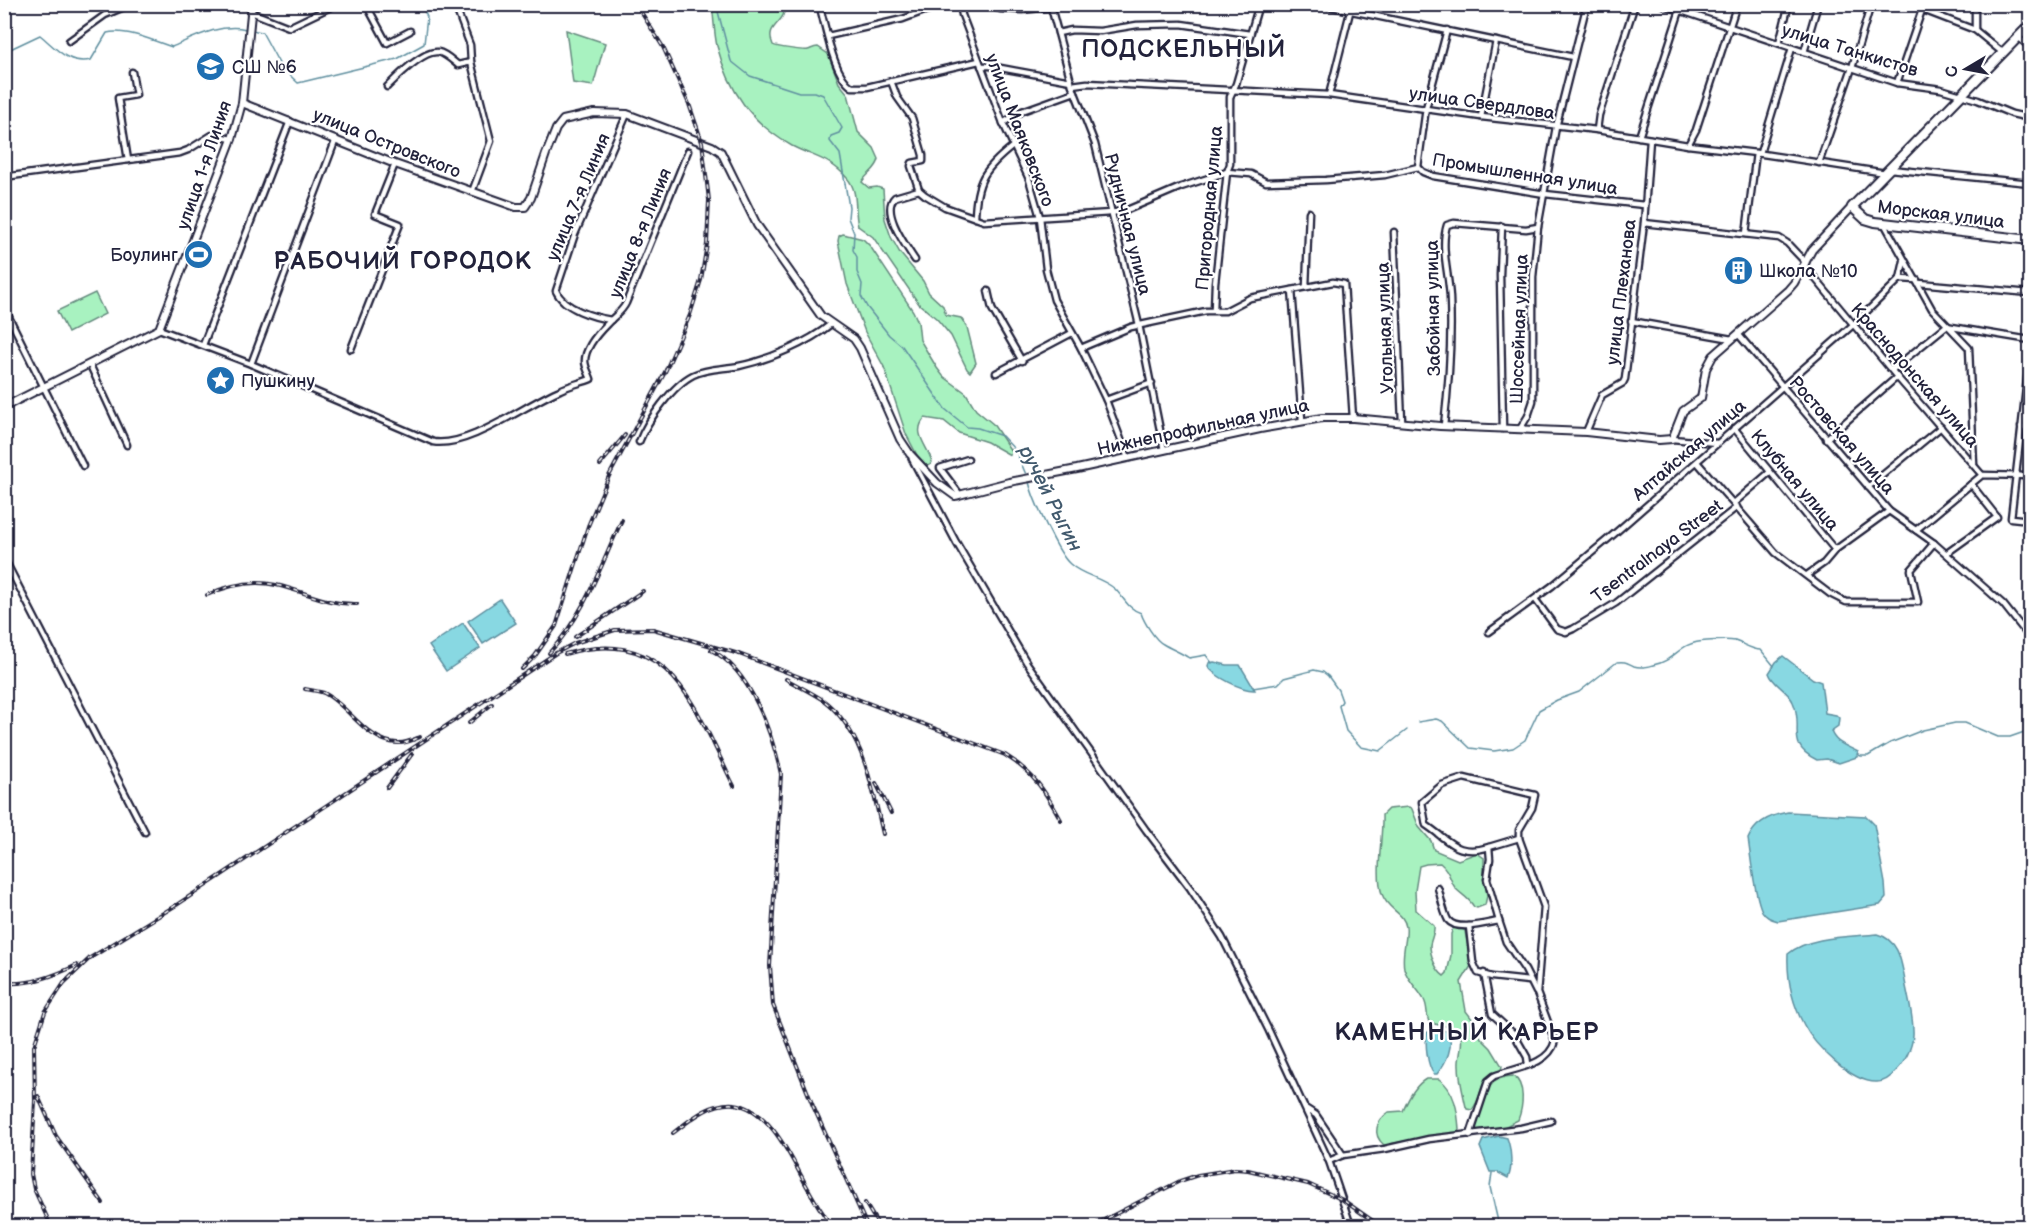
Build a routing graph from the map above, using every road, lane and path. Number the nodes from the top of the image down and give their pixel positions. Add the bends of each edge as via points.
1 (131, 4) edge
2 (337, 4) edge
3 (366, 4) edge
4 (819, 4) edge
5 (1259, 4) edge
6 (1318, 4) edge
7 (1352, 4) edge
8 (1587, 4) edge
9 (1635, 4) edge
10 (1661, 4) edge
11 (1682, 4) edge
12 (1737, 4) edge
13 (1789, 4) edge
14 (1818, 4) edge
15 (1871, 4) edge
16 (1975, 4) edge
17 (960, 6) edge
18 (934, 7) edge
19 (1022, 7) edge
20 (1923, 7) edge
21 (456, 8) dead end
22 (1351, 11) junction
23 (1680, 11) junction
24 (252, 12) edge
25 (2031, 25) edge
26 (1730, 27) junction
27 (1447, 30) junction
28 (1975, 30) junction
29 (410, 31) dead end
30 (1058, 33) junction
31 (1250, 34) junction
32 (828, 36) junction
33 (2018, 37) junction
34 (69, 41) dead end
35 (1496, 41) junction
36 (1779, 43) junction
37 (1792, 48) junction
38 (2031, 48) edge
39 (1804, 52) junction
40 (2003, 53) junction
41 (1573, 57) junction
42 (471, 62) junction
43 (980, 63) junction
44 (1852, 68) junction
45 (132, 72) dead end
46 (891, 81) junction
47 (1072, 83) junction
48 (1897, 83) junction
49 (387, 87) dead end
50 (1233, 91) junction
51 (1075, 92) junction
52 (1329, 95) junction
53 (1961, 96) junction
54 (242, 103) junction
55 (1426, 108) junction
56 (627, 114) junction
57 (1480, 117) junction
58 (2031, 118) edge
59 (290, 121) junction
60 (1003, 123) junction
61 (1556, 127) junction
62 (1597, 130) junction
63 (1639, 137) junction
64 (232, 139) junction
65 (336, 139) junction
66 (1650, 139) junction
67 (1013, 146) junction
68 (1688, 146) junction
69 (688, 151) dead end
70 (1758, 153) junction
71 (128, 160) junction
72 (1818, 163) junction
73 (395, 164) junction
74 (1418, 167) junction
75 (1888, 171) junction
76 (1227, 172) junction
77 (4, 177) edge
78 (2031, 183) edge
79 (919, 190) junction
80 (472, 192) junction
81 (1545, 194) junction
82 (1644, 205) junction
83 (1852, 207) junction
84 (1309, 212) dead end
85 (1111, 213) junction
86 (1040, 217) junction
87 (975, 218) junction
88 (1644, 223) junction
89 (1884, 223) junction
90 (1447, 225) joint
91 (1502, 226) junction
92 (1538, 227) junction
93 (1394, 232) dead end
94 (1746, 234) junction
95 (2031, 240) edge
96 (915, 260) dead end
97 (1904, 260) junction
98 (1805, 264) junction
99 (1900, 279) junction
100 (1918, 282) junction
101 (1306, 287) junction
102 (1292, 290) junction
103 (988, 291) dead end
104 (2031, 293) edge
105 (4, 307) edge
106 (1214, 310) junction
107 (611, 320) junction
108 (1631, 321) junction
109 (831, 324) junction
110 (1854, 324) junction
111 (1139, 325) junction
112 (1946, 326) junction
113 (159, 329) junction
114 (1072, 333) junction
115 (1735, 336) junction
116 (2031, 340) edge
117 (202, 345) junction
118 (1081, 348) junction
119 (351, 349) dead end
120 (2031, 353) edge
121 (1022, 361) junction
122 (90, 364) junction
123 (251, 364) junction
124 (1892, 370) junction
125 (996, 373) dead end
126 (1897, 377) junction
127 (1152, 383) junction
128 (2029, 384) edge
129 (1782, 386) junction
130 (44, 387) junction
131 (1106, 400) junction
132 (4, 407) edge
133 (1353, 418) junction
134 (1302, 420) junction
135 (1402, 422) junction
136 (1444, 426) junction
137 (1941, 427) junction
138 (2021, 427) junction
139 (1734, 428) junction
140 (2031, 428) edge
141 (1503, 429) junction
142 (1520, 429) junction
143 (1586, 432) junction
144 (1672, 439) junction
145 (1826, 439) junction
146 (639, 442) dead end
147 (1717, 442) junction
148 (127, 445) dead end
149 (1164, 450) junction
150 (910, 454) junction
151 (1128, 458) junction
152 (968, 459) dead end
153 (1697, 462) junction
154 (1974, 464) junction
155 (84, 466) dead end
156 (1770, 472) junction
157 (2016, 474) junction
158 (1982, 475) junction
159 (2031, 476) edge
160 (1971, 484) junction
161 (1868, 486) junction
162 (958, 496) junction
163 (1736, 505) junction
164 (1889, 511) junction
165 (2031, 520) edge
166 (1916, 530) junction
167 (1934, 543) junction
168 (1835, 550) junction
169 (1947, 553) junction
170 (4, 558) edge
171 (1807, 575) junction
172 (1535, 599) junction
173 (1488, 632) dead end
174 (2031, 638) edge
175 (145, 832) dead end
176 (1519, 838) junction
177 (1489, 847) junction
178 (1438, 888) dead end
179 (1499, 921) junction
180 (1469, 926) junction
181 (1484, 973) junction
182 (1529, 981) junction
183 (1538, 995) junction
184 (1528, 1064) junction
185 (1305, 1108) junction
186 (1551, 1121) dead end
187 (1470, 1135) junction
188 (1343, 1155) junction
189 (1329, 1161) junction
190 (1351, 1227) edge

1 - 34 street via 105,15
2 - 24 street via 289,27
3 - 29 street via 387,43
4 - 32 street
5 - 31 street, Пригородная улица
6 - 22 street
7 - 22 street
8 - 41 street, Шоссейная улица
9 - 62 street
10 - 23 street, улица Танкистов
11 - 23 street
12 - 26 street
13 - 36 street
14 - 39 street
15 - 44 street
16 - 28 street
17 - 18 street
17 - 19 street
17 - 43 street, улица Маяковского
18 - 32 street via 903,20
19 - 30 street, Рудничная улица via 1051,7
20 - 28 street
20 - 48 street
21 - 42 street via 470,45
22 - 27 street
22 - 52 street
23 - 26 street, улица Танкистов
23 - 63 street
24 - 54 street, улица 1-я Линия
25 - 33 highway
26 - 36 street, улица Танкистов
26 - 68 street
27 - 35 street
27 - 55 street
28 - 40 street
30 - 31 street via 1181,24
30 - 47 street, Рудничная улица
31 - 50 street, Пригородная улица
32 - 46 street, улица Свердлова via 836,66 852,87
33 - 38 street
33 - 40 highway
35 - 41 street
35 - 57 street
36 - 37 street, улица Танкистов
37 - 39 street, улица Танкистов
37 - 70 street
39 - 44 street, улица Танкистов
40 - 53 highway
41 - 61 street, Шоссейная улица
42 - 49 street via 458,65 443,53 433,52 410,65
42 - 80 street via 491,141
43 - 46 street, улица Свердлова
43 - 47 street, улица Свердлова
43 - 60 street, улица Маяковского
44 - 48 street, улица Танкистов
44 - 72 street
45 - 71 street via 136,95 118,98
46 - 79 street via 912,118 923,155 923,160 911,164
47 - 50 street, улица Свердлова
47 - 51 street, Рудничная улица
48 - 53 street, улица Танкистов
50 - 52 street, улица Свердлова
50 - 76 street, Пригородная улица
51 - 60 street via 1022,111
51 - 85 street, Рудничная улица via 1095,144
52 - 55 street, улица Свердлова
53 - 58 street, улица Танкистов
53 - 75 highway
54 - 59 street, улица Островского
54 - 64 street, улица 1-я Линия
55 - 57 street, улица Свердлова
55 - 74 street
56 - 80 street, улица Островского via 594,113 563,120 556,129 531,198 522,207
56 - 107 street, улица 7-я Линия via 575,234 556,291 574,308
56 - 109 street via 721,152 757,225 821,316
57 - 61 street, улица Свердлова
59 - 65 street, улица Островского
59 - 117 street
60 - 67 street, улица Маяковского
61 - 62 street, улица Свердлова
61 - 81 street, Шоссейная улица
62 - 63 street, улица Свердлова
63 - 66 street, улица Свердлова
64 - 71 street via 212,135 184,152
64 - 113 street, улица 1-я Линия
65 - 73 street, улица Островского
65 - 123 street
66 - 68 street, улица Свердлова
66 - 82 street, улица Плеханова
67 - 86 street, улица Маяковского via 1029,179
67 - 87 street via 984,173
68 - 70 street, улица Свердлова
69 - 107 street, улица 8-я Линия via 623,310
70 - 72 street, улица Свердлова
70 - 94 street
71 - 77 street
72 - 75 street, улица Свердлова
73 - 80 street, улица Островского
73 - 119 street via 375,214 400,224
74 - 76 street, Промышленная улица via 1385,175 1266,182 1251,174
74 - 81 street, Промышленная улица via 1433,176
75 - 78 street, улица Свердлова
75 - 83 highway
76 - 85 street, Промышленная улица
76 - 106 street, Пригородная улица
79 - 87 street, Промышленная улица via 945,207
79 - 96 street via 895,197 890,207 903,243
81 - 82 street, Промышленная улица
81 - 92 street, Шоссейная улица
82 - 88 street, улица Плеханова
83 - 89 highway, Морская улица via 1865,219
83 - 98 street via 1819,242
84 - 101 street
85 - 86 street, Промышленная улица
85 - 111 street, Рудничная улица
86 - 87 street, Промышленная улица via 990,221
86 - 114 street, улица Маяковского via 1048,283
88 - 94 street
88 - 108 street, улица Плеханова
89 - 95 highway, Морская улица
89 - 97 street
90 - 91 street, Шоссейная улица
90 - 136 street, Забойная улица via 1451,361
91 - 92 street, Шоссейная улица
91 - 141 street, Шоссейная улица
92 - 142 street, Шоссейная улица via 1533,277 1533,401
93 - 135 street, Угольная улица
94 - 98 street via 1779,238
97 - 99 street
97 - 100 street
98 - 110 street, Краснодонская улица
98 - 115 street via 1788,290
99 - 100 street
99 - 110 street, Алтайская улица
100 - 104 street
100 - 112 street
101 - 102 street
101 - 133 street via 1344,284
102 - 106 street via 1250,298 1230,309
102 - 134 street
103 - 121 street via 992,309
105 - 130 street
106 - 111 street
107 - 123 street, улица 8-я Линия via 594,339 586,357 591,379 560,390 467,438 444,444
108 - 115 street
108 - 143 street, улица Плеханова via 1625,379 1602,395
109 - 146 street via 769,357 693,375 652,418
109 - 150 street via 848,333 860,348
110 - 124 street, Краснодонская улица
110 - 129 street, Алтайская улица
111 - 118 street
111 - 127 street, Рудничная улица
112 - 116 street
112 - 124 street
112 - 154 street via 1971,354
113 - 117 street
113 - 122 street
114 - 118 street, улица Маяковского
114 - 121 street
115 - 129 street, Ростовская улица
115 - 144 street via 1708,363 1701,398 1683,411
117 - 123 street
118 - 131 street, улица Маяковского
120 - 128 street
121 - 125 street
122 - 130 street
122 - 148 street
124 - 126 street, Краснодонская улица
126 - 137 street, Краснодонская улица
126 - 145 street
127 - 131 street
127 - 149 street, Рудничная улица
128 - 138 street
129 - 139 street, Алтайская улица
129 - 145 street, Ростовская улица
130 - 132 street
130 - 155 street
131 - 151 street, улица Маяковского
133 - 134 street, Нижнепрофильная улица
133 - 135 street, Нижнепрофильная улица
134 - 149 street, Нижнепрофильная улица
135 - 136 street, Нижнепрофильная улица
136 - 141 street, Нижнепрофильная улица
137 - 154 street, Краснодонская улица
137 - 161 street
138 - 140 street
138 - 157 street
139 - 147 street, Алтайская улица
139 - 156 street, Клубная улица
141 - 142 street, Нижнепрофильная улица
142 - 143 street, Нижнепрофильная улица
143 - 144 street, Нижнепрофильная улица
144 - 147 street, Нижнепрофильная улица
145 - 161 street, Ростовская улица
147 - 153 street, Алтайская улица
149 - 151 street, Нижнепрофильная улица
150 - 162 street via 946,491
150 - 185 street via 1027,663 1222,937
151 - 162 street, Нижнепрофильная улица
152 - 162 street via 940,468
153 - 163 street
153 - 172 street, Алтайская улица
154 - 158 street, Краснодонская улица
156 - 163 street, Tsentralnaya Street
156 - 168 street, Клубная улица
157 - 158 street
157 - 159 street
157 - 165 street via 2011,518
158 - 160 street
160 - 166 street
160 - 169 street via 1996,517
161 - 164 street, Ростовская улица
163 - 171 street via 1776,553
163 - 172 street, Tsentralnaya Street via 1616,603 1573,629 1561,632 1553,626
164 - 166 street, Ростовская улица
164 - 168 street
166 - 167 street, Ростовская улица
167 - 169 street, Ростовская улица
167 - 171 street via 1911,570 1918,602 1846,602
168 - 171 street
169 - 174 street, Ростовская улица via 2003,604
170 - 175 street
172 - 173 street, Алтайская улица
176 - 177 street
176 - 177 street via 1535,795 1464,778 1442,785 1422,802 1426,825 1452,844 1466,851
176 - 183 street via 1544,907
177 - 179 street via 1487,879
178 - 180 street via 1450,922
179 - 180 street
179 - 182 street via 1506,942
180 - 181 street via 1475,969
181 - 182 street
181 - 184 street via 1492,1014 1514,1034
182 - 183 street
183 - 184 street via 1555,1041 1550,1053
184 - 187 street via 1488,1081
185 - 188 street via 1316,1114
185 - 189 street
186 - 187 street
187 - 188 street
188 - 189 street
189 - 190 street

